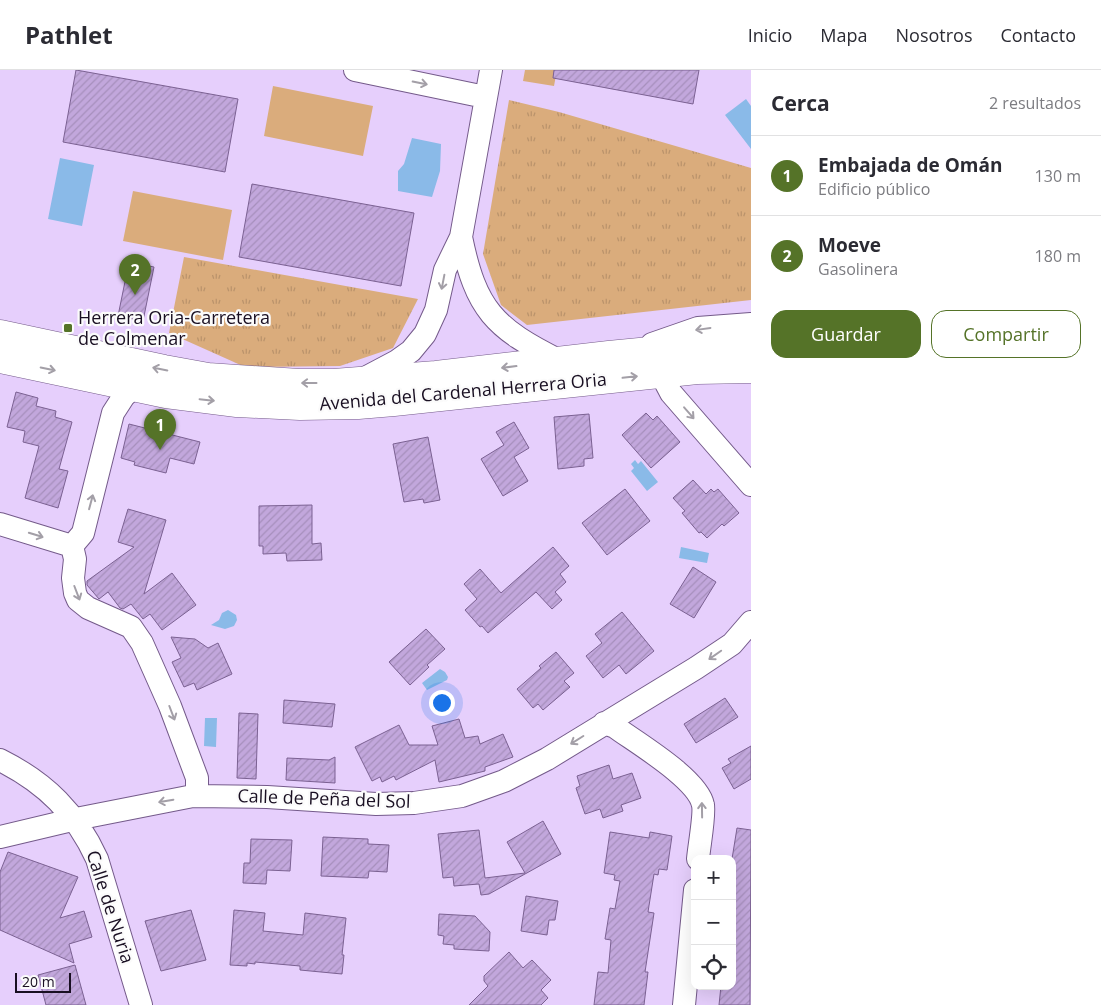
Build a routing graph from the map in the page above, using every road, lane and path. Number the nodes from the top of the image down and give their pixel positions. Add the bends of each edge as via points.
1 (355, 70) edge
2 (491, 70) edge
3 (486, 97) junction
4 (461, 237) junction
5 (751, 324) edge
6 (0, 334) edge
7 (751, 343) edge
8 (627, 353) junction
9 (0, 358) edge
10 (560, 361) junction
11 (751, 369) edge
12 (661, 374) junction
13 (358, 381) junction
14 (133, 388) junction
15 (751, 485) edge
16 (0, 524) edge
17 (72, 546) junction
18 (751, 622) edge
19 (604, 723) junction
20 (0, 760) edge
21 (194, 796) junction
22 (76, 820) junction
23 (0, 837) edge
24 (698, 855) edge
25 (694, 900) edge
26 (141, 1005) edge
27 (684, 1005) edge

1 -> 3 street
2 - 3 street
3 - 4 street
4 - 10 street via 475,290 492,315 516,338
4 -> 13 street via 445,270 436,310 426,334 398,361
5 -> 8 street, Avenida del Cardenal Herrera Oria via 698,328
13 -> 6 main road, Avenida del Cardenal Herrera Oria via 299,383 208,377
7 - 8 main road, Avenida del Cardenal Herrera Oria
8 - 10 main road, Avenida del Cardenal Herrera Oria
9 -> 14 main road, Avenida del Cardenal Herrera Oria
10 -> 13 main road, Avenida del Cardenal Herrera Oria
11 - 12 main road, Avenida del Cardenal Herrera Oria
14 -> 12 main road, Avenida del Cardenal Herrera Oria via 237,403 332,406
12 -> 15 street via 672,392
17 -> 14 street via 83,533 113,414
16 -> 17 street
17 -> 21 street via 75,559 72,578 78,600 88,608 131,627 142,643 197,778
18 -> 19 street, Calle de Peña del Sol via 732,644
19 -> 21 street, Calle de Peña del Sol via 547,759 504,781 462,796 414,803 376,804
24 -> 19 street via 703,805 698,794 677,770 616,727
20 - 22 street, Calle de Nuria via 44,789
21 -> 22 street, Calle de Peña del Sol
22 - 23 street, Calle de Peña del Sol
22 - 26 street, Calle de Nuria via 97,859
25 - 27 street

